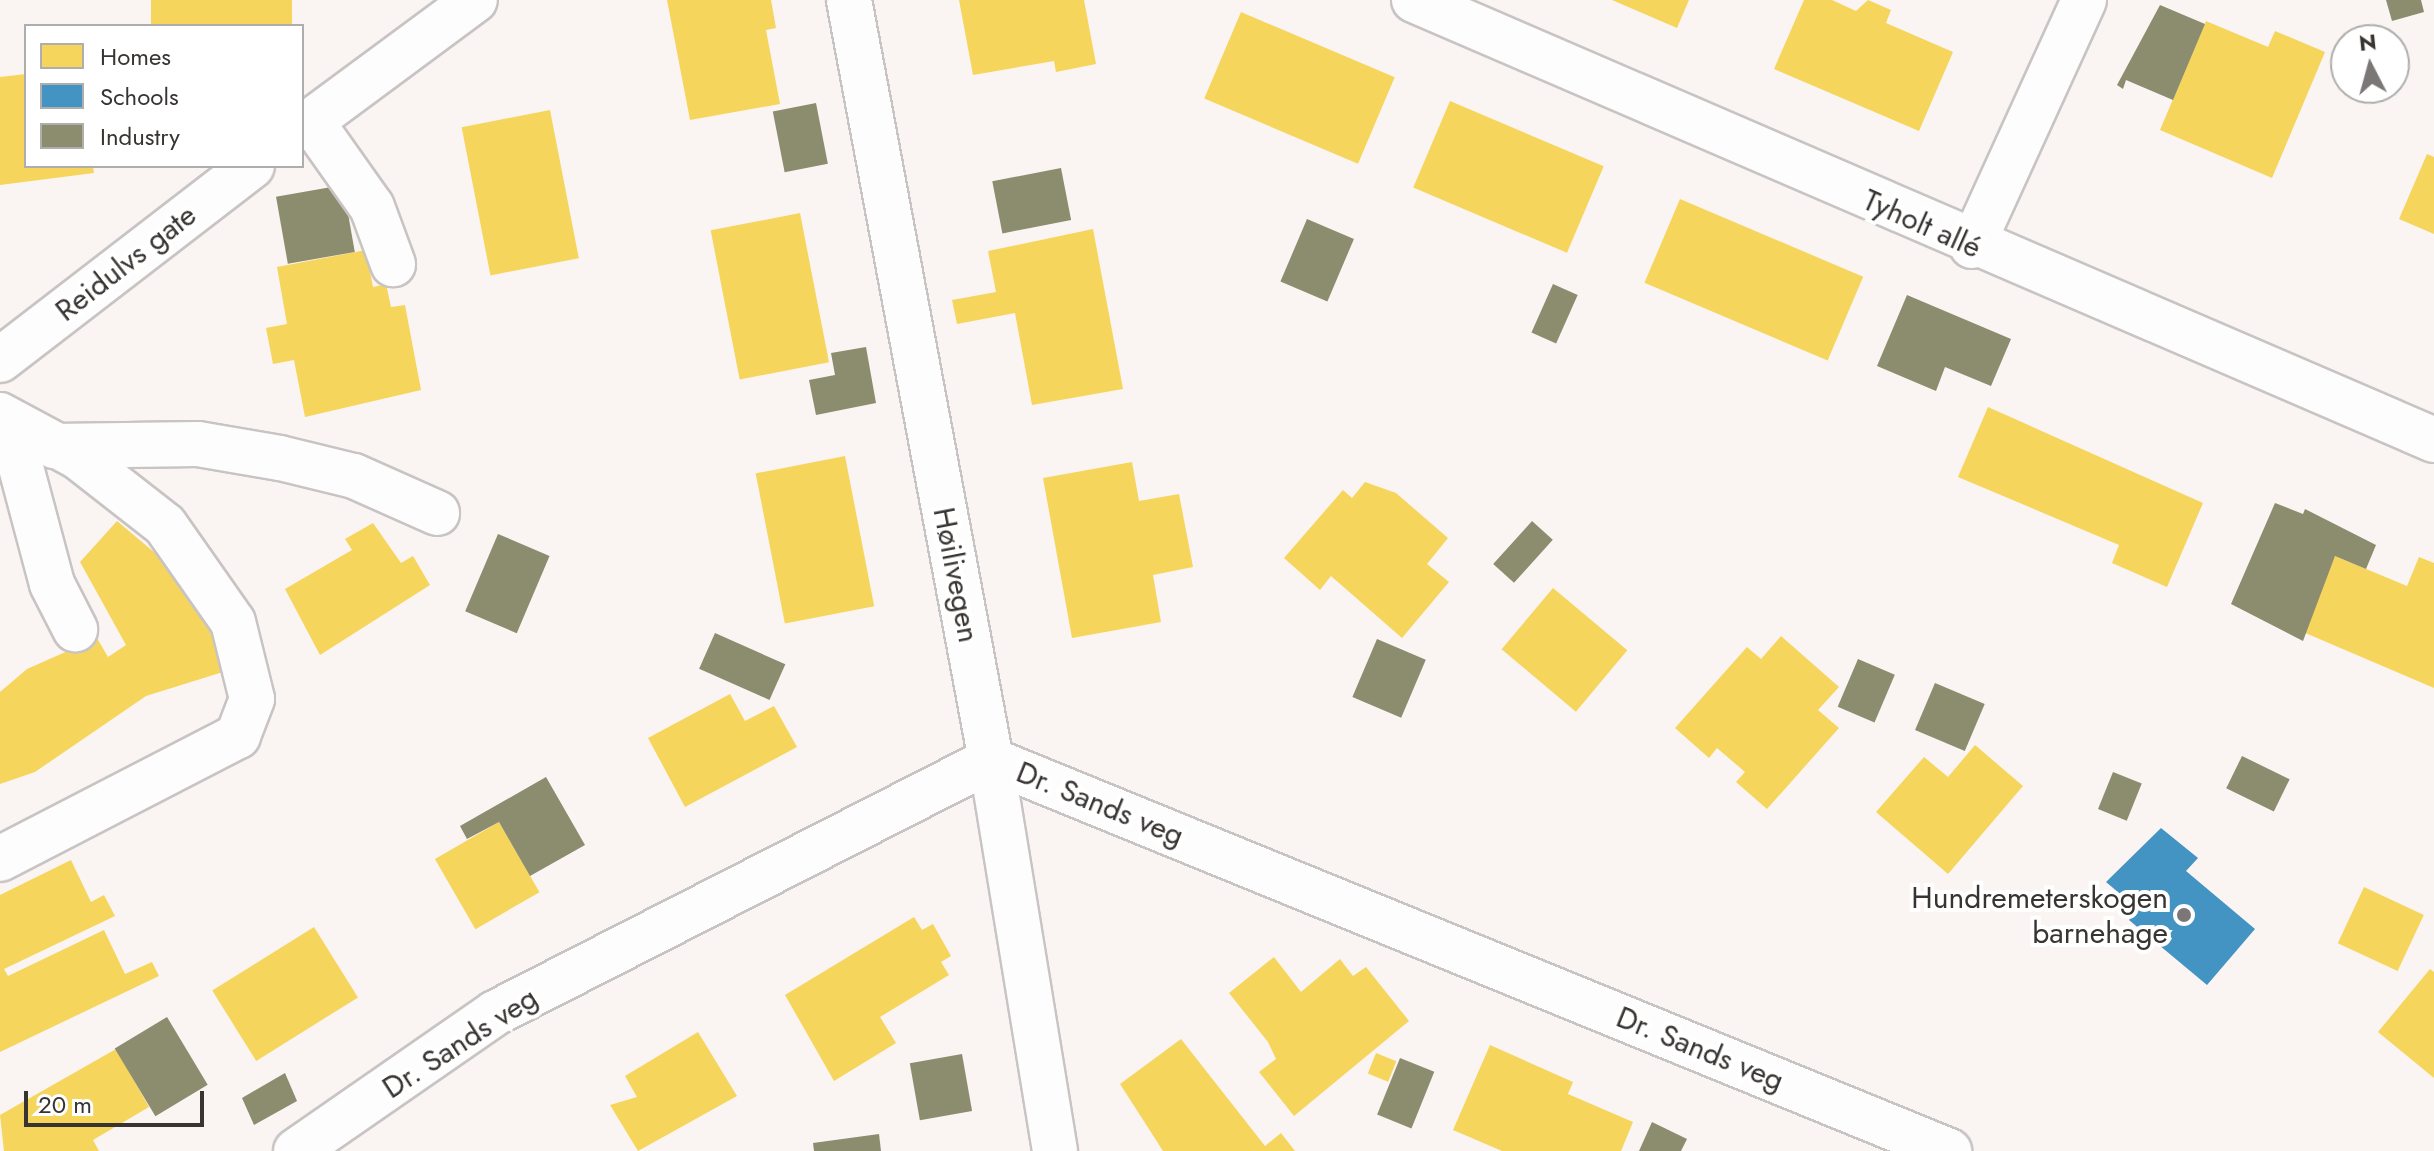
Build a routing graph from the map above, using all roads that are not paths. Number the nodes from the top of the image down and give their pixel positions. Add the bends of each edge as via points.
1 (475, 0) edge
2 (849, 0) edge
3 (1414, 0) edge
4 (2084, 0) edge
5 (306, 124) edge
6 (249, 168) edge
7 (1972, 246) junction
8 (393, 264) dead end
9 (0, 360) edge
10 (5, 420) edge
11 (2434, 440) edge
12 (54, 446) junction
13 (437, 513) dead end
14 (75, 629) dead end
15 (991, 760) junction
16 (0, 859) edge
17 (1946, 1150) edge
18 (296, 1151) edge
19 (1055, 1151) edge

1 - 5 street
2 - 15 street, Høilivegen
3 - 7 street, Tyholt allé
4 - 7 street
5 - 8 street via 372,207
6 - 9 street, Reidulvs gate
7 - 11 street, Tyholt allé
10 - 12 street
10 - 14 street via 52,584
12 - 13 street via 198,444 280,458 354,476
12 - 16 street via 165,525 233,622 252,699 238,736
15 - 17 street, Dr. Sands veg
15 - 18 street, Dr. Sands veg via 495,1013
15 - 19 street, Høilivegen

